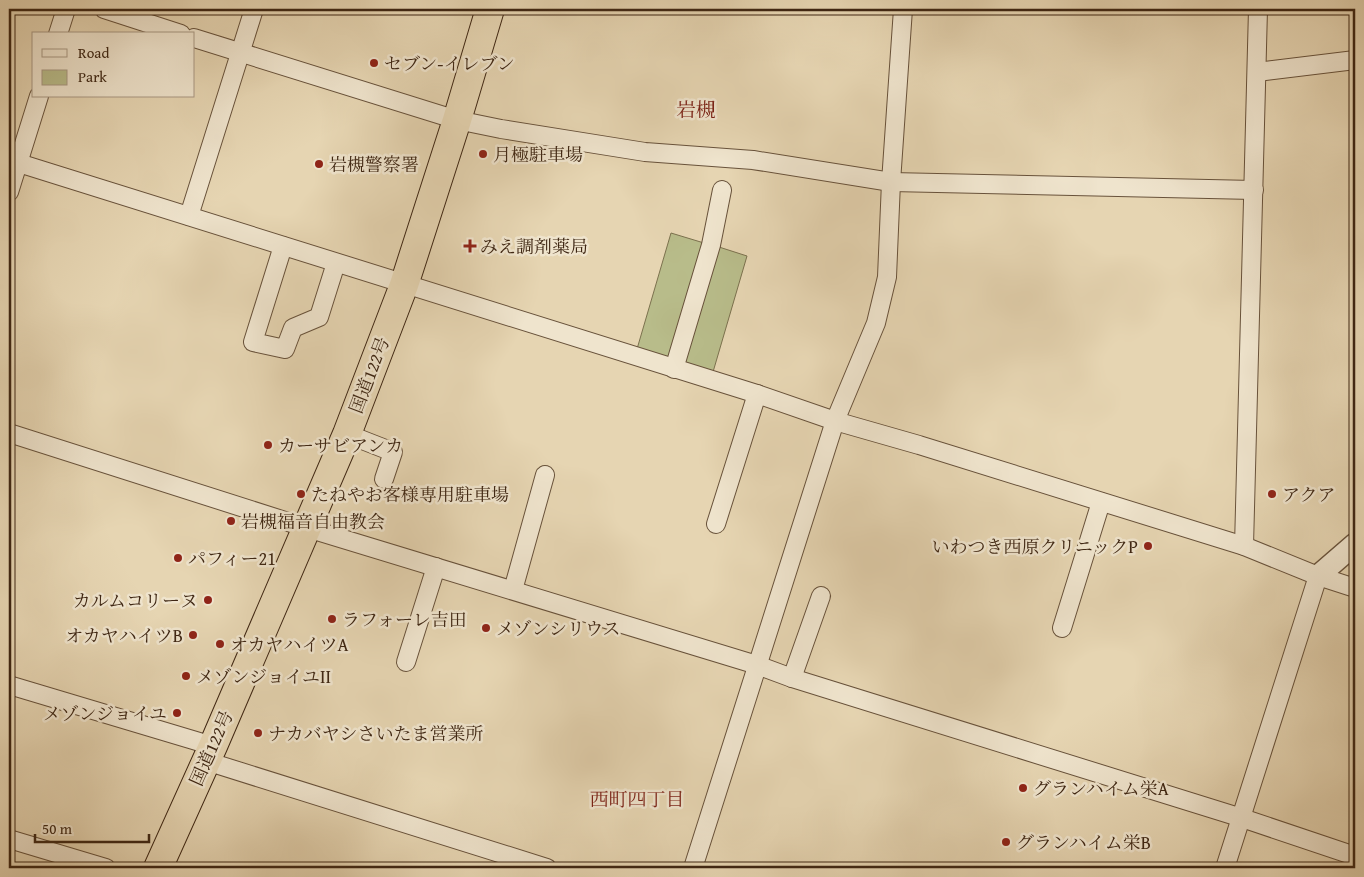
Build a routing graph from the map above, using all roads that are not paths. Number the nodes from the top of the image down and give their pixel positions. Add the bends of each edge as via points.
1 (66, 9) edge
2 (104, 9) edge
3 (254, 9) edge
4 (490, 9) edge
5 (903, 9) edge
6 (1258, 9) edge
7 (59, 32) edge
8 (175, 32) edge
9 (195, 38) edge
10 (240, 53) junction
11 (1355, 60) edge
12 (1258, 72) junction
13 (38, 98) edge
14 (457, 120) junction
15 (13, 161) edge
16 (891, 182) junction
17 (722, 190) dead end
18 (1254, 190) junction
19 (9, 192) edge
20 (189, 216) junction
21 (283, 246) junction
22 (336, 263) junction
23 (404, 285) junction
24 (674, 369) junction
25 (757, 394) junction
26 (835, 421) junction
27 (9, 433) edge
28 (347, 434) junction
29 (545, 475) dead end
30 (384, 479) dead end
31 (1101, 502) junction
32 (716, 524) dead end
33 (307, 528) junction
34 (1355, 544) edge
35 (1244, 546) junction
36 (436, 567) junction
37 (1318, 576) junction
38 (1355, 588) edge
39 (513, 590) junction
40 (821, 596) dead end
41 (1062, 628) dead end
42 (406, 662) dead end
43 (757, 665) junction
44 (792, 678) junction
45 (9, 685) edge
46 (210, 754) junction
47 (1242, 818) junction
48 (9, 839) edge
49 (1355, 856) edge
50 (106, 868) edge
51 (158, 868) edge
52 (547, 868) edge
53 (693, 868) edge
54 (1225, 868) edge

1 - 7 street
2 - 8 street
3 - 10 street
4 - 14 highway, 国道122号
5 - 16 street
6 - 12 street
9 - 10 street
10 - 14 street
10 - 20 street
11 - 12 street
12 - 18 street
13 - 15 street
14 - 16 street via 645,152 753,160
14 - 23 highway, 国道122号
15 - 19 street
15 - 20 street
16 - 18 street
16 - 26 street via 885,286 876,323
17 - 24 street via 711,245
18 - 35 street
20 - 21 street
21 - 22 street
21 - 22 street via 253,342 285,349 293,328 319,317
22 - 23 street
23 - 24 street
23 - 28 highway, 国道122号
24 - 25 street
25 - 26 street
25 - 32 street
26 - 31 street
26 - 43 street
27 - 33 street
28 - 30 street via 393,452
28 - 33 highway, 国道122号
29 - 39 street
31 - 35 street
31 - 41 street
33 - 36 street
33 - 46 highway, 国道122号
34 - 37 street
35 - 37 street
36 - 39 street
36 - 42 street
37 - 38 street
37 - 47 street
39 - 43 street
40 - 44 street
43 - 44 street
43 - 53 street
44 - 47 street
45 - 46 street
46 - 51 highway, 国道122号
46 - 52 street
47 - 49 street
47 - 54 street
48 - 50 street

